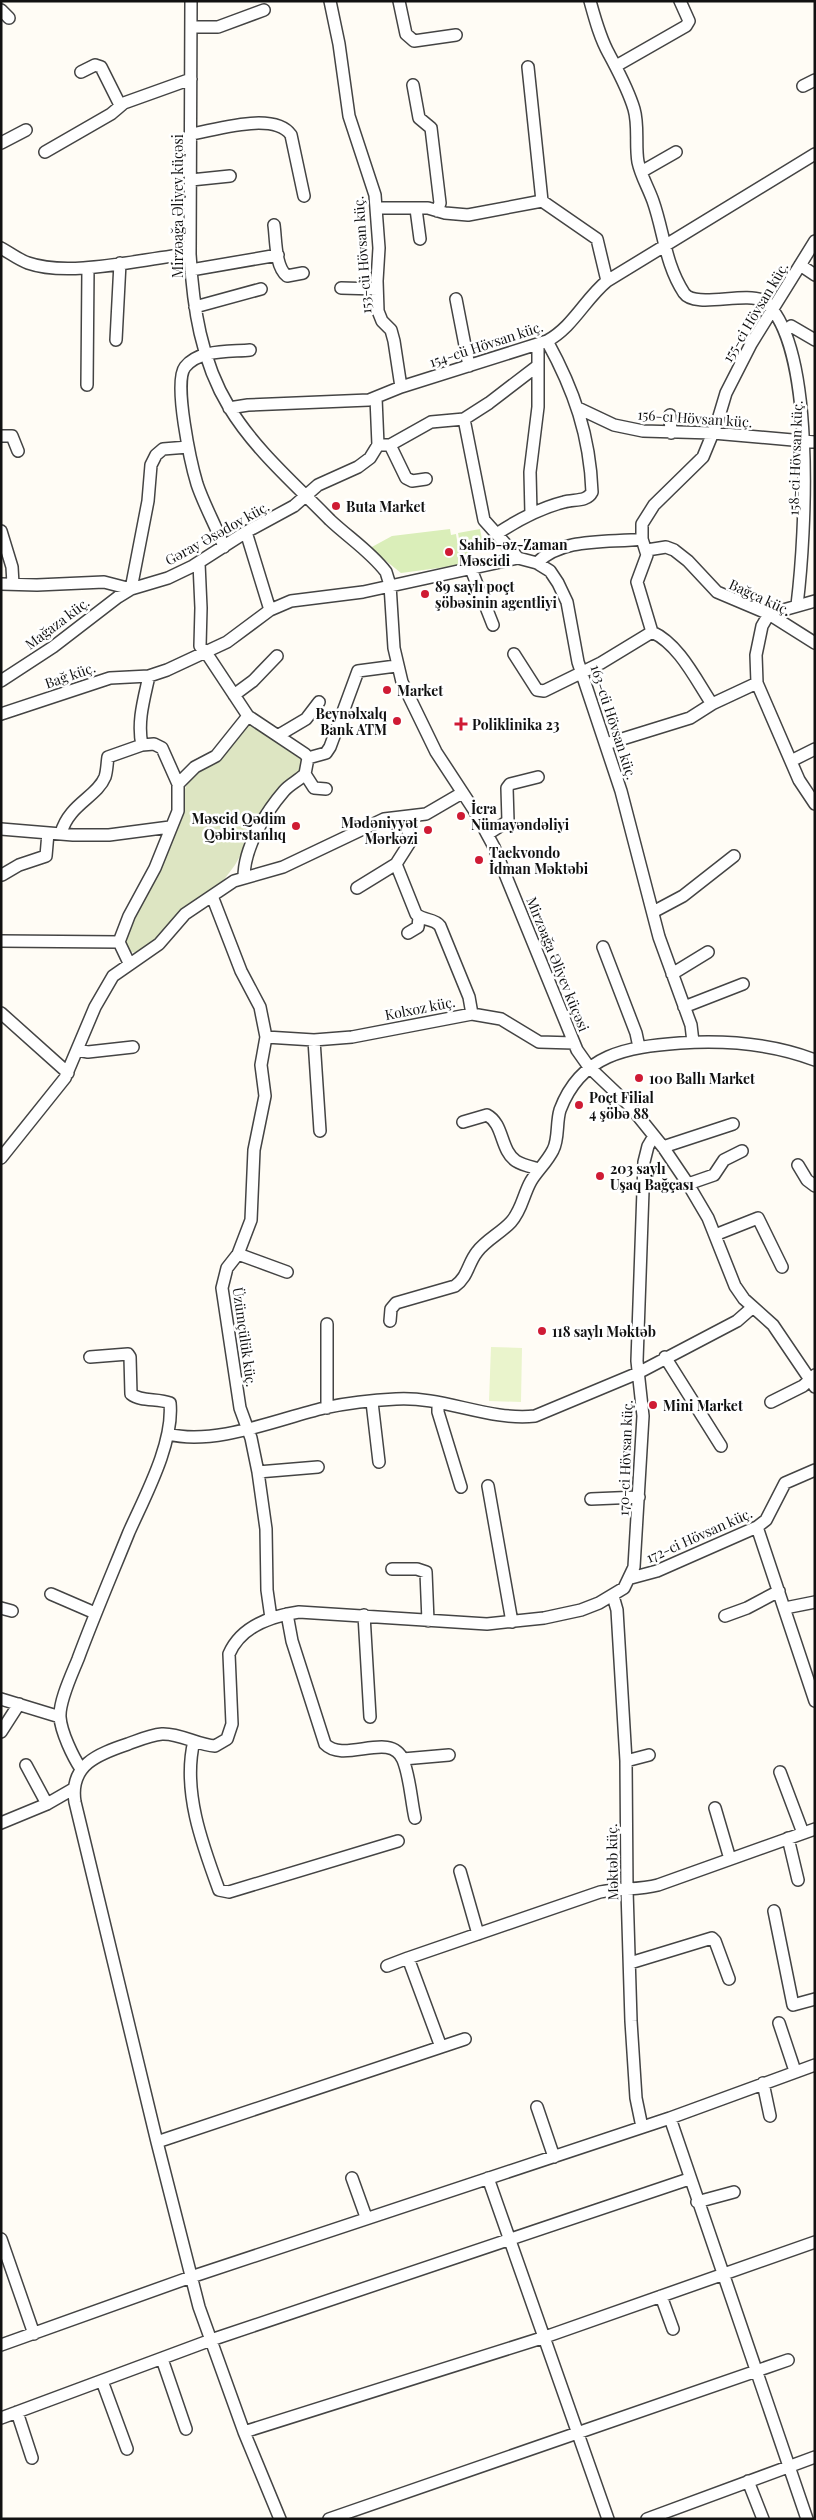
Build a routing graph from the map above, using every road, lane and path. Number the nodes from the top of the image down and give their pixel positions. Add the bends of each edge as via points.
1 (191, 1) edge
2 (330, 1) edge
3 (398, 1) edge
4 (590, 1) edge
5 (680, 1) edge
6 (264, 10) dead end
7 (191, 27) junction
8 (456, 35) dead end
9 (616, 66) junction
10 (528, 67) dead end
11 (81, 72) dead end
12 (191, 78) junction
13 (815, 80) edge
14 (413, 86) dead end
15 (803, 86) dead end
16 (120, 105) junction
17 (26, 130) dead end
18 (191, 134) junction
19 (1, 143) edge
20 (45, 152) dead end
21 (676, 152) dead end
22 (815, 154) edge
23 (641, 172) junction
24 (230, 176) dead end
25 (191, 180) junction
26 (304, 196) dead end
27 (542, 201) junction
28 (376, 208) junction
29 (416, 209) junction
30 (438, 211) junction
31 (274, 225) dead end
32 (420, 239) dead end
33 (815, 241) edge
34 (664, 246) junction
35 (1, 248) edge
36 (190, 254) junction
37 (278, 255) junction
38 (120, 262) junction
39 (800, 265) junction
40 (88, 268) junction
41 (191, 270) junction
42 (303, 273) dead end
43 (815, 275) edge
44 (607, 281) junction
45 (341, 288) dead end
46 (377, 289) junction
47 (261, 290) dead end
48 (456, 299) dead end
49 (195, 307) junction
50 (774, 307) junction
51 (791, 326) junction
52 (116, 340) dead end
53 (815, 340) edge
54 (542, 343) junction
55 (250, 350) dead end
56 (206, 354) junction
57 (805, 358) dead end
58 (469, 366) junction
59 (536, 367) junction
60 (87, 385) dead end
61 (401, 387) junction
62 (376, 398) junction
63 (229, 408) junction
64 (578, 408) junction
65 (670, 414) dead end
66 (813, 415) dead end
67 (464, 419) junction
68 (671, 433) junction
69 (713, 433) junction
70 (1, 436) edge
71 (814, 442) edge
72 (384, 445) junction
73 (188, 446) junction
74 (18, 451) dead end
75 (426, 479) dead end
76 (306, 496) junction
77 (531, 514) junction
78 (1, 532) edge
79 (246, 532) junction
80 (498, 533) junction
81 (645, 544) junction
82 (224, 547) junction
83 (518, 558) junction
84 (199, 563) junction
85 (537, 563) junction
86 (471, 568) junction
87 (1, 584) edge
88 (13, 584) junction
89 (390, 585) junction
90 (131, 589) junction
91 (815, 601) edge
92 (797, 605) junction
93 (270, 610) junction
94 (769, 614) junction
95 (493, 625) dead end
96 (652, 632) junction
97 (815, 643) edge
98 (204, 652) junction
99 (514, 654) dead end
100 (277, 656) dead end
101 (396, 666) junction
102 (582, 672) junction
103 (149, 676) junction
104 (1, 680) edge
105 (756, 683) junction
106 (234, 695) junction
107 (319, 702) dead end
108 (712, 704) junction
109 (1, 714) edge
110 (248, 716) junction
111 (279, 736) junction
112 (606, 744) junction
113 (142, 745) junction
114 (815, 749) edge
115 (308, 758) junction
116 (791, 762) junction
117 (305, 774) junction
118 (538, 776) dead end
119 (178, 784) junction
120 (326, 789) dead end
121 (462, 793) junction
122 (815, 804) edge
123 (406, 817) junction
124 (170, 827) junction
125 (1, 829) edge
126 (48, 833) junction
127 (61, 833) junction
128 (488, 834) junction
129 (734, 856) dead end
130 (396, 864) junction
131 (2, 875) edge
132 (244, 877) junction
133 (357, 888) dead end
134 (212, 896) junction
135 (653, 912) junction
136 (419, 917) junction
137 (408, 933) dead end
138 (1, 941) edge
139 (119, 942) junction
140 (603, 946) dead end
141 (708, 952) dead end
142 (129, 963) junction
143 (672, 974) junction
144 (743, 984) dead end
145 (684, 1007) junction
146 (472, 1014) junction
147 (4, 1021) edge
148 (266, 1037) junction
149 (314, 1040) junction
150 (693, 1042) junction
151 (574, 1043) junction
152 (133, 1047) dead end
153 (639, 1047) junction
154 (77, 1050) junction
155 (815, 1060) edge
156 (589, 1067) junction
157 (68, 1073) junction
158 (463, 1122) dead end
159 (732, 1124) dead end
160 (320, 1131) dead end
161 (654, 1136) junction
162 (664, 1147) junction
163 (742, 1151) dead end
164 (1, 1158) edge
165 (798, 1165) dead end
166 (539, 1169) junction
167 (688, 1184) junction
168 (815, 1186) edge
169 (715, 1236) junction
170 (238, 1254) junction
171 (782, 1266) dead end
172 (287, 1272) dead end
173 (753, 1307) junction
174 (390, 1322) dead end
175 (327, 1324) dead end
176 (90, 1357) dead end
177 (665, 1357) junction
178 (638, 1373) junction
179 (813, 1381) edge
180 (372, 1402) junction
181 (771, 1402) dead end
182 (438, 1403) junction
183 (326, 1408) junction
184 (246, 1428) junction
185 (168, 1434) junction
186 (721, 1446) dead end
187 (379, 1462) dead end
188 (318, 1467) dead end
189 (815, 1470) edge
190 (258, 1472) junction
191 (488, 1486) dead end
192 (461, 1487) dead end
193 (639, 1497) junction
194 (591, 1499) dead end
195 (757, 1527) junction
196 (392, 1569) dead end
197 (631, 1578) junction
198 (779, 1591) junction
199 (50, 1594) dead end
200 (612, 1596) junction
201 (815, 1602) edge
202 (785, 1608) junction
203 (95, 1613) junction
204 (287, 1614) junction
205 (364, 1615) junction
206 (725, 1616) dead end
207 (271, 1618) junction
208 (428, 1621) junction
209 (512, 1622) junction
210 (1, 1699) edge
211 (815, 1700) edge
212 (19, 1704) junction
213 (60, 1717) junction
214 (370, 1717) dead end
215 (1, 1732) edge
216 (194, 1741) junction
217 (649, 1755) dead end
218 (449, 1756) dead end
219 (403, 1759) junction
220 (626, 1761) junction
221 (26, 1765) dead end
222 (82, 1769) junction
223 (780, 1772) dead end
224 (73, 1789) junction
225 (47, 1804) junction
226 (715, 1808) dead end
227 (415, 1818) dead end
228 (1, 1822) edge
229 (815, 1828) edge
230 (803, 1833) junction
231 (788, 1838) junction
232 (398, 1841) dead end
233 (730, 1859) junction
234 (460, 1870) dead end
235 (798, 1880) dead end
236 (627, 1890) junction
237 (774, 1911) dead end
238 (478, 1934) junction
239 (408, 1958) junction
240 (630, 1963) junction
241 (387, 1966) dead end
242 (729, 1979) dead end
243 (815, 1999) edge
244 (779, 2023) dead end
245 (465, 2039) dead end
246 (441, 2047) junction
247 (815, 2065) edge
248 (795, 2071) junction
249 (763, 2083) junction
250 (537, 2108) dead end
251 (770, 2116) dead end
252 (670, 2118) junction
253 (642, 2127) junction
254 (156, 2142) junction
255 (554, 2157) junction
256 (352, 2178) dead end
257 (488, 2178) junction
258 (689, 2179) junction
259 (734, 2192) dead end
260 (697, 2202) junction
261 (366, 2218) junction
262 (1, 2239) edge
263 (510, 2239) junction
264 (815, 2242) edge
265 (723, 2274) junction
266 (191, 2277) junction
267 (661, 2296) junction
268 (673, 2329) dead end
269 (34, 2334) junction
270 (545, 2336) junction
271 (211, 2340) junction
272 (1, 2345) edge
273 (162, 2359) junction
274 (788, 2360) dead end
275 (755, 2372) junction
276 (102, 2381) junction
277 (17, 2412) junction
278 (1, 2418) edge
279 (186, 2429) dead end
280 (244, 2432) junction
281 (577, 2433) junction
282 (127, 2449) dead end
283 (815, 2457) edge
284 (32, 2458) dead end
285 (789, 2467) junction
286 (748, 2481) junction
287 (280, 2519) edge
288 (329, 2519) edge
289 (608, 2519) edge
290 (647, 2519) edge
291 (763, 2519) edge
292 (806, 2519) edge

1 - 7 street, Mirzəağa Əliyev küçəsi
2 - 28 street, 153-cü Hövsan küç. via 349,116 375,195
3 - 8 street via 406,34 414,41
4 - 9 street via 600,35
5 - 9 street via 689,21 686,26
6 - 7 street via 218,27
7 - 12 street, Mirzəağa Əliyev küçəsi
9 - 23 street via 634,111
10 - 27 street
11 - 16 street via 95,65 101,67
12 - 16 street
12 - 18 street, Mirzəağa Əliyev küçəsi
13 - 15 street
14 - 30 street via 419,118 430,128 440,203
16 - 20 street via 111,114
17 - 19 street
18 - 25 street, Mirzəağa Əliyev küçəsi
18 - 26 street via 260,122 288,131
21 - 23 street
22 - 34 street, 154-cü Hövsan küç.
23 - 34 street via 653,201
24 - 25 street
25 - 36 street, Mirzəağa Əliyev küçəsi
27 - 30 street via 484,214 456,215
27 - 44 street via 597,239
28 - 29 street
28 - 46 street, 153-cü Hövsan küç. via 379,248
29 - 30 street
29 - 32 street
31 - 37 street
33 - 39 street, 155-ci Hövsan küç.
34 - 44 street, 154-cü Hövsan küç.
34 - 50 street via 669,264 688,298 742,297 762,300
35 - 40 street via 27,263 44,267
36 - 38 street
36 - 41 street, Mirzəağa Əliyev küçəsi
37 - 41 street
37 - 42 street via 284,274
38 - 40 street
38 - 52 street
39 - 43 street
39 - 50 street, 155-ci Hövsan küç.
40 - 60 street
41 - 49 street, Mirzəağa Əliyev küçəsi
44 - 54 street, 154-cü Hövsan küç. via 587,299 562,331
45 - 46 street
46 - 61 street, 153-cü Hövsan küç. via 378,311 391,330
47 - 49 street
48 - 58 street
49 - 56 street, Mirzəağa Əliyev küçəsi
50 - 51 street
50 - 69 street, 155-ci Hövsan küç. via 750,344 726,393
51 - 53 street
51 - 57 street
54 - 58 street, 154-cü Hövsan küç.
54 - 59 street
54 - 64 street
55 - 56 street
56 - 63 street, Mirzəağa Əliyev küçəsi
56 - 73 street via 185,367 181,375
58 - 61 street, 154-cü Hövsan küç.
59 - 67 street
59 - 77 street via 538,407 530,472
61 - 62 street, 154-cü Hövsan küç.
62 - 63 street, 154-cü Hövsan küç.
62 - 72 street
63 - 76 street, Mirzəağa Əliyev küçəsi via 270,460
64 - 68 street, 156-cı Hövsan küç. via 614,425
64 - 77 street via 591,459 592,492 586,498 565,501
65 - 68 street
66 - 71 street, 158-ci Hövsan küç.
67 - 72 street via 431,422
67 - 80 street via 484,520
68 - 69 street, 156-cı Hövsan küç.
69 - 71 street, 156-cı Hövsan küç.
69 - 81 street, 155-ci Hövsan küç. via 703,457 654,505 642,524
70 - 74 street via 12,436
71 - 92 street, 158-ci Hövsan küç. via 807,537
72 - 75 street via 406,478 412,481
72 - 76 street, Gəray Əsədov küç. via 358,468 318,485
73 - 82 street via 198,485
73 - 90 street via 163,449 151,465 148,501
76 - 79 street, Gəray Əsədov küç.
76 - 89 street, Mirzəağa Əliyev küçəsi via 382,567
77 - 80 street
78 - 88 street via 12,567
79 - 82 street, Gəray Əsədov küç.
79 - 93 street
80 - 83 street
81 - 85 street, Bağça küç. via 567,546 554,550
81 - 94 street, Bağça küç. via 674,550 716,592
81 - 96 street, 155-ci Hövsan küç. via 637,582
82 - 84 street, Gəray Əsədov küç.
83 - 85 street, 163-cü Hövsan küç.
83 - 86 street, 163-cü Hövsan küç.
84 - 90 street, Gəray Əsədov küç. via 168,578
84 - 98 street via 199,638
85 - 102 street, 163-cü Hövsan küç. via 550,571 566,602
86 - 89 street, 163-cü Hövsan küç.
86 - 95 street
87 - 88 street
88 - 90 street via 104,582
89 - 93 street via 363,592 290,600
89 - 101 street, Mirzəağa Əliyev küçəsi
90 - 104 street, Mağaza küç. via 53,647
91 - 92 street
92 - 94 street
93 - 98 street via 227,642
94 - 97 street, Bağça küç.
94 - 105 street via 762,626 756,655
96 - 102 street
96 - 108 street via 672,646
98 - 103 street
98 - 106 street
99 - 102 street via 538,690 544,691
100 - 106 street
101 - 115 street via 358,671 326,754
101 - 121 street, Mirzəağa Əliyev küçəsi via 436,752
102 - 112 street, 163-cü Hövsan küç.
103 - 109 street, Bağ küç. via 110,678
103 - 113 street via 140,726
105 - 108 street
105 - 116 street
106 - 110 street
107 - 111 street via 306,719
108 - 112 street via 690,718
110 - 111 street
110 - 119 street via 216,756 196,767
111 - 115 street
112 - 135 street, 163-cü Hövsan küç.
113 - 119 street via 154,744 162,748
113 - 127 street via 108,757 101,784 74,810
114 - 116 street
115 - 117 street
116 - 122 street
117 - 120 street via 314,788
117 - 132 street via 284,791 255,836 244,864
118 - 128 street via 510,784 507,788 508,821
119 - 124 street via 178,811
121 - 123 street via 426,814
121 - 128 street, Mirzəağa Əliyev küçəsi
123 - 130 street via 410,842
123 - 132 street via 374,823 283,867
124 - 127 street via 109,835
124 - 139 street
125 - 126 street
126 - 127 street
126 - 131 street via 46,856
128 - 151 street, Mirzəağa Əliyev küçəsi
129 - 135 street via 683,896
130 - 133 street
130 - 136 street
132 - 134 street
134 - 142 street via 185,914 159,944
134 - 148 street, Üzümçülük küç. via 241,971 260,1007
135 - 143 street, 163-cü Hövsan küç.
136 - 137 street via 418,927
136 - 146 street via 440,926 469,998
138 - 139 street
139 - 142 street
140 - 153 street
141 - 143 street
142 - 154 street via 108,983
143 - 145 street, 163-cü Hövsan küç.
144 - 145 street
145 - 150 street, 163-cü Hövsan küç. via 692,1025
146 - 149 street, Kolxoz küç. via 352,1037
146 - 151 street, Kolxoz küç. via 501,1019 539,1042
147 - 157 street via 36,1043
148 - 149 street, Kolxoz küç.
148 - 170 street, Üzümçülük küç. via 261,1065 265,1096 254,1150 251,1220
149 - 160 street
150 - 153 street
150 - 155 street via 750,1044 796,1052
151 - 156 street, Mirzəağa Əliyev küçəsi
152 - 154 street via 88,1052
153 - 156 street
154 - 157 street
156 - 161 street, Mirzəağa Əliyev küçəsi via 615,1090
156 - 166 street via 573,1084 566,1098 557,1122 554,1149
157 - 164 street
158 - 166 street via 488,1115 495,1119 507,1150 516,1161
159 - 162 street
161 - 162 street, Mirzəağa Əliyev küçəsi
161 - 178 street, 170-ci Hövsan küç. via 644,1162
162 - 167 street, Mirzəağa Əliyev küçəsi
163 - 167 street via 724,1160 714,1174
165 - 168 street
166 - 174 street via 516,1215 476,1253 462,1282 396,1302 391,1309
167 - 169 street, Mirzəağa Əliyev küçəsi
169 - 171 street via 758,1218
169 - 173 street, Mirzəağa Əliyev küçəsi via 731,1279
170 - 172 street
170 - 184 street, Üzümçülük küç. via 227,1268 222,1288 240,1408
173 - 177 street via 737,1321
173 - 179 street, Mirzəağa Əliyev küçəsi via 773,1326
175 - 183 street
176 - 185 street via 128,1354 131,1394 170,1403
177 - 178 street
177 - 186 street
178 - 182 street via 535,1416 499,1416
178 - 193 street, 170-ci Hövsan küç. via 643,1403
179 - 181 street
180 - 182 street via 418,1398
180 - 183 street
180 - 187 street
182 - 192 street
183 - 184 street
184 - 185 street via 194,1437
184 - 190 street, Üzümçülük küç.
185 - 203 street
188 - 190 street
189 - 195 street, 172-ci Hövsan küç. via 786,1483 766,1520
190 - 207 street, Üzümçülük küç. via 266,1529
191 - 209 street
193 - 194 street
193 - 197 street, 170-ci Hövsan küç.
195 - 197 street, 172-ci Hövsan küç. via 657,1571
195 - 198 street
196 - 208 street via 426,1572
197 - 200 street
198 - 202 street
198 - 206 street
199 - 203 street
200 - 209 street via 581,1610
200 - 220 street, Məktəb küç. via 618,1620
201 - 202 street
202 - 211 street
203 - 213 street
204 - 205 street
204 - 207 street
204 - 219 street via 292,1641 325,1744 335,1751 390,1747
205 - 208 street
205 - 214 street
207 - 216 street via 247,1631 229,1654 230,1734 215,1746
208 - 209 street
210 - 212 street
212 - 213 street
212 - 215 street
213 - 222 street via 71,1753
216 - 222 street via 170,1734 152,1736 105,1751
216 - 232 street via 189,1769 193,1802 219,1890 229,1892
217 - 220 street
218 - 219 street
219 - 227 street
220 - 236 street, Məktəb küç.
221 - 225 street
222 - 224 street
223 - 230 street
224 - 225 street
224 - 254 street
225 - 228 street
226 - 233 street
229 - 230 street
230 - 231 street
231 - 233 street
231 - 235 street
233 - 236 street via 658,1885
234 - 238 street
236 - 238 street via 600,1892
236 - 240 street, Məktəb küç.
237 - 243 street via 793,2005
238 - 239 street
239 - 241 street
239 - 246 street
240 - 242 street via 712,1938
240 - 253 street, Məktəb küç. via 634,2071
244 - 248 street
245 - 246 street
246 - 254 street
247 - 248 street
248 - 249 street
249 - 251 street
249 - 252 street
250 - 255 street
252 - 253 street
252 - 258 street
253 - 255 street
254 - 266 street
255 - 257 street
256 - 261 street
257 - 261 street
257 - 263 street
258 - 260 street
258 - 263 street
259 - 260 street
260 - 265 street
261 - 266 street
262 - 269 street
263 - 270 street
263 - 271 street
264 - 265 street
265 - 267 street
265 - 275 street
266 - 269 street
266 - 271 street
267 - 268 street
267 - 270 street
269 - 272 street
270 - 280 street
270 - 281 street
271 - 273 street
271 - 280 street
273 - 276 street
273 - 279 street
274 - 275 street
275 - 281 street
275 - 285 street
276 - 277 street
276 - 282 street
277 - 278 street
277 - 284 street
280 - 287 street
281 - 288 street
281 - 289 street
283 - 285 street
285 - 286 street
285 - 292 street
286 - 290 street
286 - 291 street

